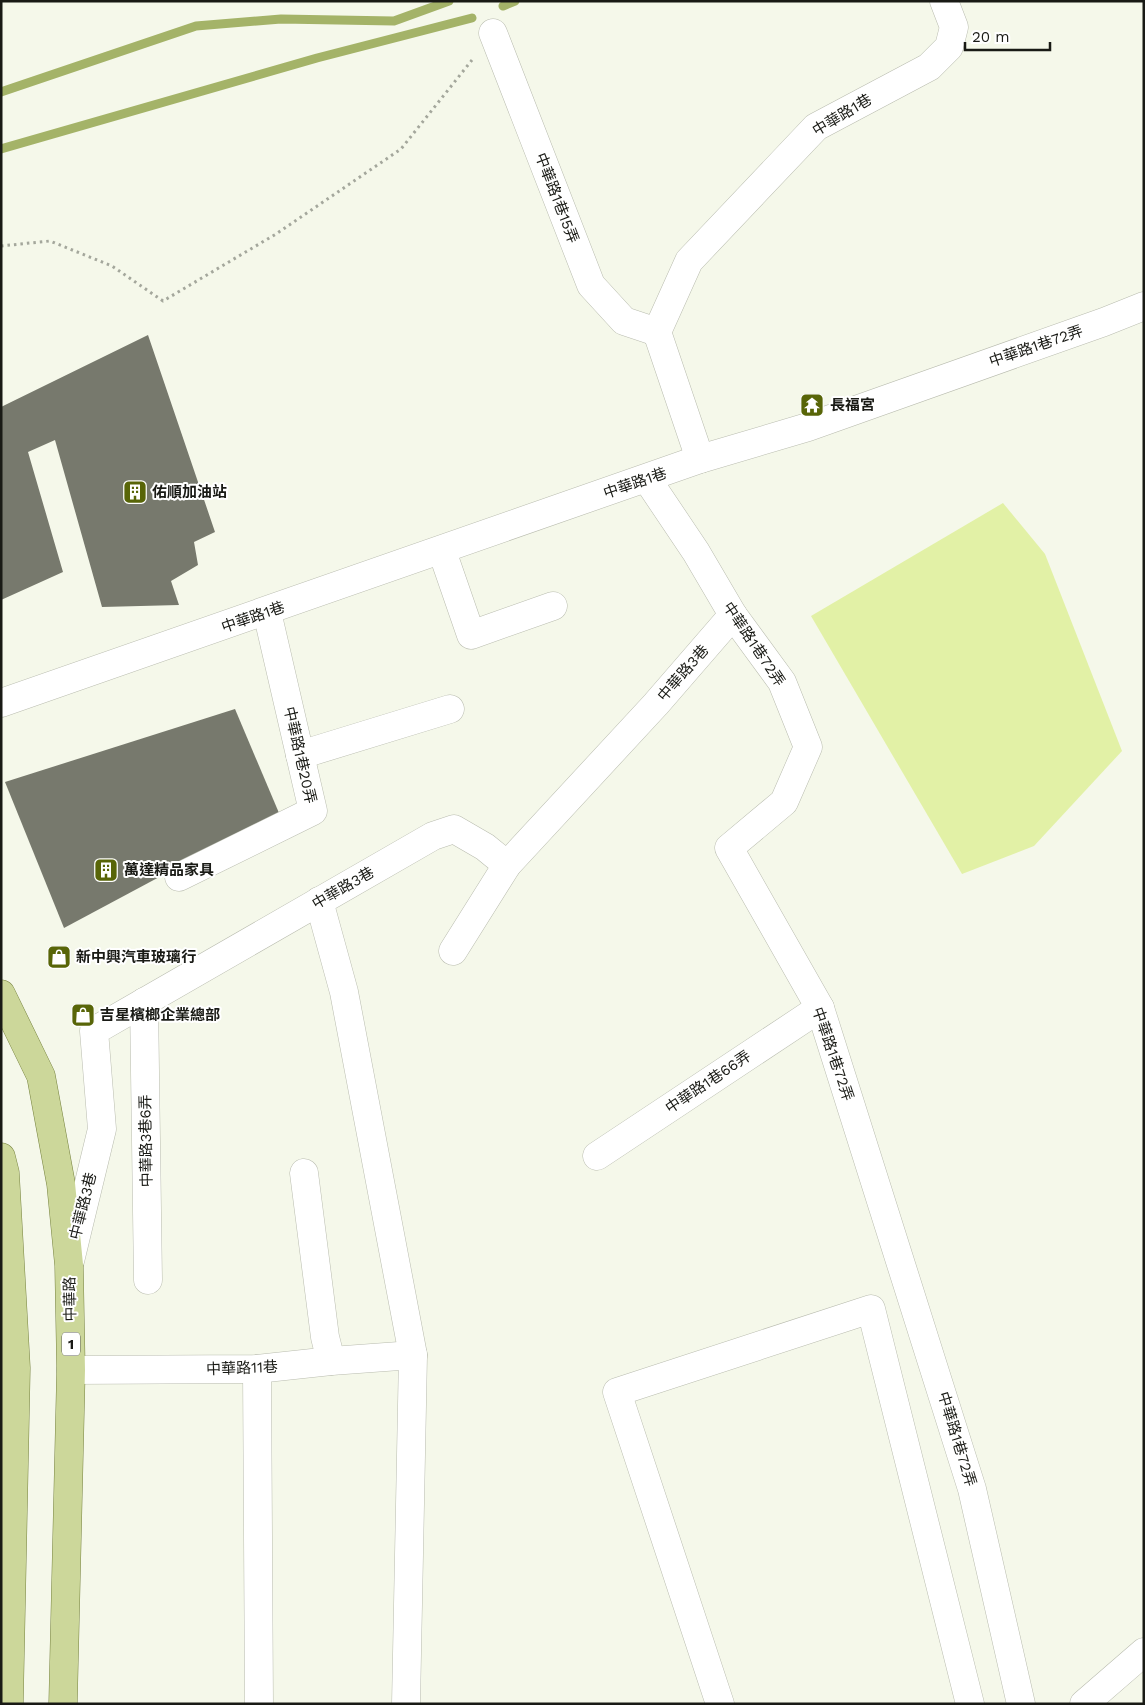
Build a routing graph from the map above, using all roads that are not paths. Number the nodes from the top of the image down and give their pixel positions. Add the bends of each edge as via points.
1 (944, 1) edge
2 (493, 33) road end
3 (1144, 306) edge
4 (657, 332) junction
5 (700, 460) junction
6 (647, 479) junction
7 (442, 550) junction
8 (553, 606) dead end
9 (267, 612) junction
10 (733, 615) junction
11 (1, 703) edge
12 (450, 709) dead end
13 (300, 755) junction
14 (507, 865) junction
15 (180, 877) dead end
16 (319, 902) junction
17 (453, 951) dead end
18 (1, 994) edge
19 (144, 1002) junction
20 (820, 1008) junction
21 (597, 1156) dead end
22 (2, 1168) edge
23 (304, 1173) dead end
24 (69, 1265) junction
25 (148, 1280) dead end
26 (413, 1355) junction
27 (331, 1361) junction
28 (9, 1368) edge
29 (257, 1369) junction
30 (71, 1370) junction
31 (1144, 1652) edge
32 (9, 1704) edge
33 (63, 1704) edge
34 (259, 1704) edge
35 (406, 1704) edge
36 (720, 1704) edge
37 (970, 1704) edge
38 (1021, 1704) edge
39 (1084, 1704) edge

1 - 4 street, 中華路1巷 via 954,28 949,47 929,66 816,127 689,261
2 - 4 street, 中華路1巷15弄 via 591,285 624,321
3 - 5 street, 中華路1巷72弄 via 817,424
4 - 5 street
5 - 6 street, 中華路1巷
6 - 7 street, 中華路1巷
6 - 10 street, 中華路1巷72弄
7 - 8 street via 471,635
7 - 9 street, 中華路1巷
9 - 11 street, 中華路1巷
9 - 13 street, 中華路1巷20弄
10 - 14 street, 中華路3巷 via 656,704
10 - 20 street, 中華路1巷72弄 via 782,682 808,746 784,802 729,848
12 - 13 street
13 - 15 street, 中華路1巷20弄 via 313,811
14 - 16 street, 中華路3巷 via 485,847 454,829 433,836
14 - 17 street
16 - 19 street, 中華路3巷
16 - 26 street via 344,992
18 - 24 main road, 中華路 / 1 via 41,1076 61,1184
19 - 24 street, 中華路3巷 via 94,1031 102,1129
19 - 25 street, 中華路3巷6弄
20 - 21 street, 中華路1巷66弄
20 - 38 street, 中華路1巷72弄 via 972,1489
22 - 28 main road
23 - 27 street via 325,1337
24 - 30 main road, 中華路 / 1
26 - 27 street, 中華路11巷
26 - 35 street
27 - 29 street, 中華路11巷
28 - 32 main road
29 - 30 street, 中華路11巷
29 - 34 street
30 - 33 main road, 中華路 / 1
31 - 39 street
36 - 37 street via 617,1392 871,1309

